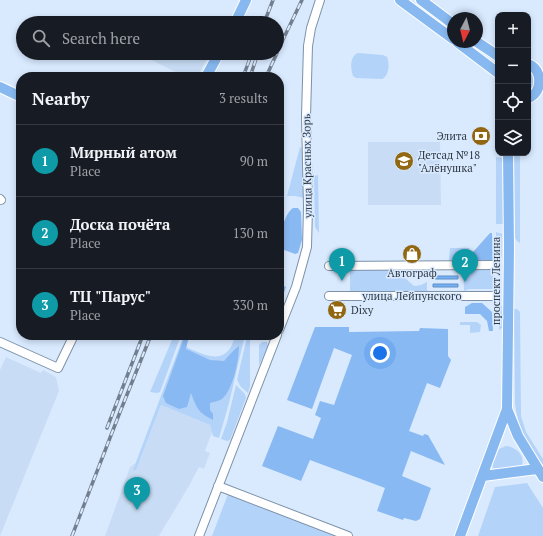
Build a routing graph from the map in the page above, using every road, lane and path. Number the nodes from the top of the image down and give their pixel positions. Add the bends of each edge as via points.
1 (246, 0) edge
2 (320, 0) edge
3 (400, 0) edge
4 (421, 0) edge
5 (238, 16) edge
6 (447, 20) edge
7 (447, 35) edge
8 (483, 46) edge
9 (465, 48) edge
10 (495, 54) edge
11 (215, 60) edge
12 (543, 61) edge
13 (531, 63) edge
14 (531, 65) edge
15 (495, 71) edge
16 (209, 72) edge
17 (0, 87) edge
18 (536, 93) edge
19 (16, 95) edge
20 (508, 156) edge
21 (496, 265) dead end
22 (329, 266) dead end
23 (329, 296) dead end
24 (495, 296) dead end
25 (284, 317) edge
26 (72, 340) edge
27 (275, 340) edge
28 (1, 345) edge
29 (507, 409) junction
30 (540, 473) edge
31 (483, 476) junction
32 (218, 486) junction
33 (201, 535) edge
34 (348, 536) edge
35 (460, 536) edge

1 - 5 main road
2 - 25 street, улица Красных Зорь via 311,28 308,52 307,247
3 - 7 main road
4 - 6 main road
8 - 10 main road
9 - 15 main road
11 - 16 main road
12 - 13 main road
14 - 18 main road via 542,76 542,84
17 - 19 main road
20 - 29 main road, проспект Ленина
21 - 22 street
23 - 24 street, улица Лейпунского
26 - 28 street via 58,368
27 - 32 street
29 - 30 main road via 518,436
29 - 31 main road
30 - 31 main road
31 - 35 main road
32 - 33 street
32 - 34 street

